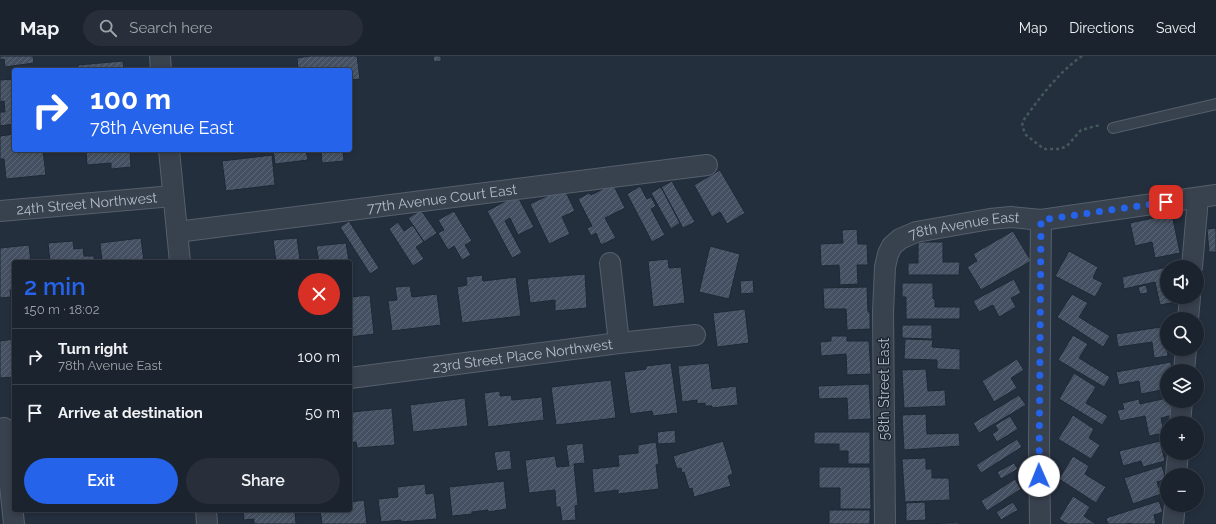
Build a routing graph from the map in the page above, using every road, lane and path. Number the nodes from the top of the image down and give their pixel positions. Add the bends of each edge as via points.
1 (160, 56) edge
2 (164, 56) edge
3 (1082, 56) edge
4 (161, 68) edge
5 (1216, 104) edge
6 (1113, 128) joint
7 (169, 152) edge
8 (708, 165) dead end
9 (173, 196) junction
10 (1207, 196) edge
11 (0, 211) edge
12 (1041, 220) junction
13 (177, 232) junction
14 (888, 254) joint
15 (180, 260) edge
16 (1193, 260) edge
17 (610, 263) dead end
18 (695, 335) dead end
19 (619, 343) junction
20 (352, 378) edge
21 (6, 428) edge
22 (12, 500) edge
23 (13, 512) edge
24 (206, 512) edge
25 (1174, 512) edge
26 (14, 524) edge
27 (207, 524) edge
28 (885, 524) edge
29 (1040, 524) edge
30 (1173, 524) edge

1 - 2 lane
1 - 4 street
3 - 6 path via 1043,94 1023,121 1023,131 1037,146 1044,149 1060,149 1081,130 1111,122
5 - 6 lane
7 - 9 street
8 - 13 street, 77th Avenue Court East
9 - 11 street, 24th Street Northwest
9 - 13 street
10 - 12 street, 78th Avenue East
10 - 16 street
12 - 14 street, 78th Avenue East via 1011,217 990,219 916,232 900,239
12 - 29 street
13 - 15 street
14 - 28 street, 58th Street East via 883,312
17 - 19 street
18 - 19 street, 23rd Street Place Northwest
19 - 20 street, 23rd Street Place Northwest
21 - 22 street
23 - 26 street
24 - 27 street
25 - 30 street

